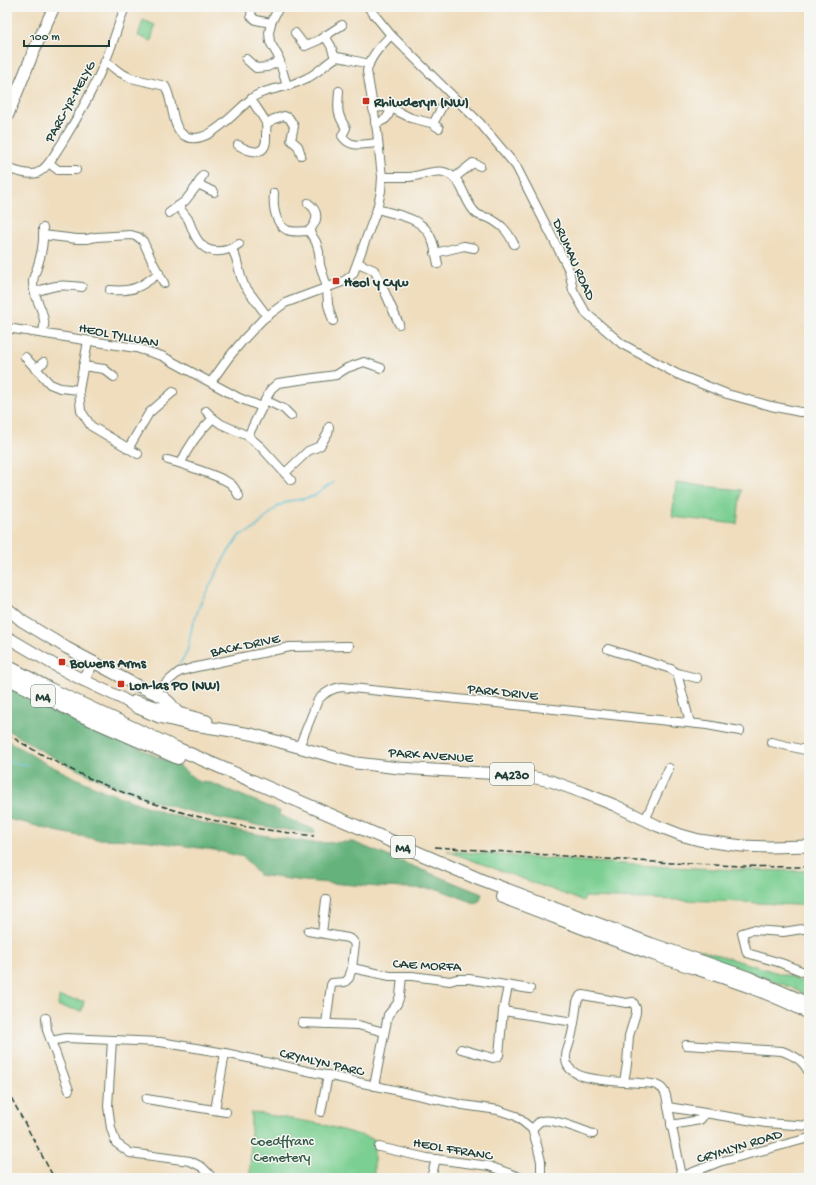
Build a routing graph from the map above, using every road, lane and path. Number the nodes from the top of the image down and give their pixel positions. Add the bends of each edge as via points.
1 (54, 7) edge
2 (125, 7) edge
3 (252, 7) edge
4 (279, 7) edge
5 (368, 7) edge
6 (271, 23) junction
7 (342, 25) dead end
8 (295, 33) dead end
9 (391, 35) junction
10 (325, 36) junction
11 (335, 58) junction
12 (246, 59) dead end
13 (105, 61) junction
14 (280, 61) junction
15 (368, 64) junction
16 (287, 86) junction
17 (339, 91) dead end
18 (251, 99) junction
19 (444, 103) dead end
20 (373, 108) junction
21 (391, 108) junction
22 (7, 117) edge
23 (375, 123) junction
24 (266, 124) junction
25 (378, 143) junction
26 (238, 145) dead end
27 (301, 155) dead end
28 (49, 163) junction
29 (480, 166) dead end
30 (7, 168) edge
31 (76, 170) dead end
32 (203, 175) dead end
33 (382, 177) junction
34 (454, 178) junction
35 (198, 184) junction
36 (214, 192) dead end
37 (274, 193) dead end
38 (308, 203) dead end
39 (178, 206) junction
40 (376, 209) junction
41 (169, 212) dead end
42 (309, 231) junction
43 (514, 244) dead end
44 (474, 248) dead end
45 (435, 253) junction
46 (358, 263) junction
47 (438, 264) dead end
48 (159, 273) junction
49 (119, 282) dead end
50 (164, 282) dead end
51 (82, 287) dead end
52 (327, 287) junction
53 (35, 292) junction
54 (267, 316) junction
55 (333, 321) dead end
56 (399, 324) dead end
57 (7, 328) edge
58 (43, 334) junction
59 (88, 342) junction
60 (25, 357) dead end
61 (44, 362) dead end
62 (84, 366) junction
63 (381, 368) dead end
64 (35, 369) junction
65 (114, 377) dead end
66 (211, 382) junction
67 (79, 390) junction
68 (173, 392) dead end
69 (263, 403) junction
70 (206, 411) dead end
71 (809, 412) edge
72 (291, 416) dead end
73 (213, 418) junction
74 (329, 427) dead end
75 (248, 436) junction
76 (128, 449) junction
77 (138, 454) dead end
78 (168, 460) dead end
79 (182, 463) junction
80 (285, 473) junction
81 (291, 480) dead end
82 (239, 496) dead end
83 (7, 608) edge
84 (7, 637) edge
85 (349, 646) dead end
86 (608, 649) dead end
87 (93, 662) junction
88 (7, 666) edge
89 (677, 673) junction
90 (7, 678) edge
91 (697, 678) dead end
92 (83, 680) junction
93 (154, 693) junction
94 (121, 698) junction
95 (161, 708) junction
96 (174, 716) junction
97 (690, 723) junction
98 (740, 732) dead end
99 (771, 742) dead end
100 (299, 747) junction
101 (809, 751) edge
102 (669, 768) dead end
103 (645, 820) junction
104 (809, 846) edge
105 (326, 900) dead end
106 (809, 928) edge
107 (308, 931) dead end
108 (322, 933) junction
109 (352, 968) junction
110 (809, 974) edge
111 (402, 976) junction
112 (508, 986) junction
113 (530, 989) dead end
114 (809, 1004) edge
115 (503, 1011) junction
116 (809, 1013) edge
117 (46, 1018) dead end
118 (574, 1022) junction
119 (302, 1023) dead end
120 (326, 1024) junction
121 (384, 1032) junction
122 (112, 1040) junction
123 (51, 1041) junction
124 (686, 1045) dead end
125 (461, 1049) dead end
126 (225, 1053) junction
127 (809, 1074) edge
128 (328, 1075) junction
129 (624, 1082) junction
130 (374, 1086) junction
131 (69, 1090) dead end
132 (146, 1099) dead end
133 (668, 1107) junction
134 (215, 1110) junction
135 (226, 1112) dead end
136 (321, 1112) dead end
137 (705, 1114) junction
138 (671, 1125) junction
139 (809, 1126) edge
140 (532, 1129) junction
141 (593, 1134) dead end
142 (809, 1138) edge
143 (379, 1147) dead end
144 (436, 1159) junction
145 (679, 1177) edge
146 (211, 1178) edge
147 (432, 1178) edge
148 (522, 1178) edge
149 (541, 1178) edge

1 - 22 main road
2 - 13 street, PARC-YR-HELYG
3 - 6 street via 250,16
4 - 6 street
5 - 9 street, DRUMAU ROAD
6 - 14 street via 270,42
7 - 10 street
8 - 10 street via 305,46
9 - 15 street
9 - 71 street, DRUMAU ROAD via 480,123 516,166 569,270 573,290 586,313 622,344 676,374 727,394 771,406
10 - 11 street
11 - 15 street
11 - 16 street via 307,78
12 - 14 street via 256,68 267,67
13 - 18 street via 131,78 165,86 178,129 189,138 203,136 220,127
13 - 28 street, PARC-YR-HELYG via 71,129
14 - 16 street
15 - 20 street
16 - 18 street via 265,91
17 - 25 street via 339,118 346,128 342,136 347,142 355,145
18 - 24 street
19 - 21 street via 436,126
20 - 21 street
20 - 23 street
21 - 23 street via 384,121
23 - 25 street
24 - 26 street via 266,142 263,149 258,152 248,151
24 - 27 street via 284,116 289,118 294,126 291,140 298,146
25 - 33 street
28 - 30 street, PARC-YR-HELYG via 35,174
28 - 31 street via 58,170
29 - 34 street via 473,163
32 - 35 street
33 - 34 street via 410,177 434,171 444,172
33 - 40 street
34 - 43 street via 477,214 498,223 508,232
35 - 36 street
35 - 39 street
37 - 42 street via 275,212 283,227 287,230
38 - 42 street via 315,208 317,214 316,221
39 - 41 street
39 - 54 street via 201,245 215,251 236,246 236,258 244,285
40 - 45 street via 412,219 425,227 432,239
40 - 46 street
42 - 52 street via 316,242
44 - 45 street via 464,246
45 - 47 street
46 - 52 street via 348,279
46 - 56 street via 374,270
48 - 49 street via 133,289 114,291
48 - 50 street
48 - 53 street via 146,246 138,237 96,236 77,239 43,232 33,277
51 - 53 street via 52,286
52 - 54 street via 285,303
52 - 55 street via 328,305
53 - 58 street via 43,314
54 - 66 street via 244,339
57 - 58 street, HEOL TYLLUAN
58 - 59 street, HEOL TYLLUAN
59 - 62 street
59 - 66 street, HEOL TYLLUAN via 136,348 162,356
60 - 64 street
61 - 64 street
62 - 65 street via 104,370
62 - 67 street
63 - 69 street via 364,362 336,375 278,383
64 - 67 street via 50,384
66 - 69 street, HEOL TYLLUAN via 239,398
67 - 76 street via 81,411 91,426
68 - 76 street via 149,413
69 - 72 street, HEOL TYLLUAN via 284,409
69 - 75 street
70 - 73 street
73 - 75 street
73 - 79 street via 201,430
74 - 80 street via 320,446 308,451
75 - 80 street
76 - 77 street
78 - 79 street
79 - 82 street via 225,480
80 - 81 street
83 - 87 main road via 22,621
84 - 92 main road, A4230
85 - 93 street, BACK DRIVE via 290,647 192,668 179,672
86 - 89 street
87 - 92 main road
87 - 93 main road
88 - 114 highway, M4 via 176,748 481,880 650,944 749,978
89 - 91 street
89 - 97 street
90 - 116 highway, M4 via 136,740 483,890 778,998
92 - 94 main road, A4230
93 - 95 main road via 161,703
93 - 96 main road via 167,700
94 - 95 main road, A4230
94 - 96 main road, A4230 via 151,714
95 - 96 main road via 166,715
96 - 100 main road, PARK AVENUE / A4230 via 209,727
97 - 98 street, PARK DRIVE
97 - 100 street, PARK DRIVE via 342,687 330,690 318,700
99 - 101 street
100 - 103 main road, PARK AVENUE / A4230 via 372,765 521,774 584,793
102 - 103 street
103 - 104 main road, A4230 via 681,835 720,844
105 - 108 street
106 - 110 street via 783,932 752,930 742,933 747,953
107 - 108 street
108 - 109 street via 352,940 355,944
109 - 111 street, CAE MORFA
109 - 120 street via 345,982 332,983
111 - 112 street, CAE MORFA via 450,981 469,979
111 - 121 street via 400,996 388,1015
112 - 113 street, CAE MORFA
112 - 115 street
115 - 118 street
115 - 125 street via 497,1057
117 - 123 street
118 - 129 street via 566,1051 568,1065 580,1075
118 - 129 street via 580,996 633,1002 636,1013 629,1036
119 - 120 street
120 - 121 street via 358,1025
121 - 130 street
122 - 123 street, CRYMLYN PARC via 66,1038
122 - 126 street, CRYMLYN PARC via 160,1042
122 - 146 street via 108,1106 116,1143 130,1153 190,1160 202,1167
123 - 131 street
124 - 127 street via 782,1051 796,1056 805,1065
126 - 128 street, CRYMLYN PARC
126 - 134 street
128 - 130 street, CRYMLYN PARC
128 - 136 street
129 - 133 street via 659,1086 665,1093
130 - 140 street, CRYMLYN PARC via 498,1110 516,1116
132 - 134 street
133 - 137 street
133 - 138 street
134 - 135 street
137 - 138 street via 700,1120
137 - 139 street
138 - 145 street
140 - 141 street via 545,1120
140 - 149 street via 541,1161
142 - 145 street, CRYMLYN ROAD via 719,1162
143 - 144 street, HEOL FFRANC
144 - 147 street
144 - 148 street, HEOL FFRANC via 489,1166

